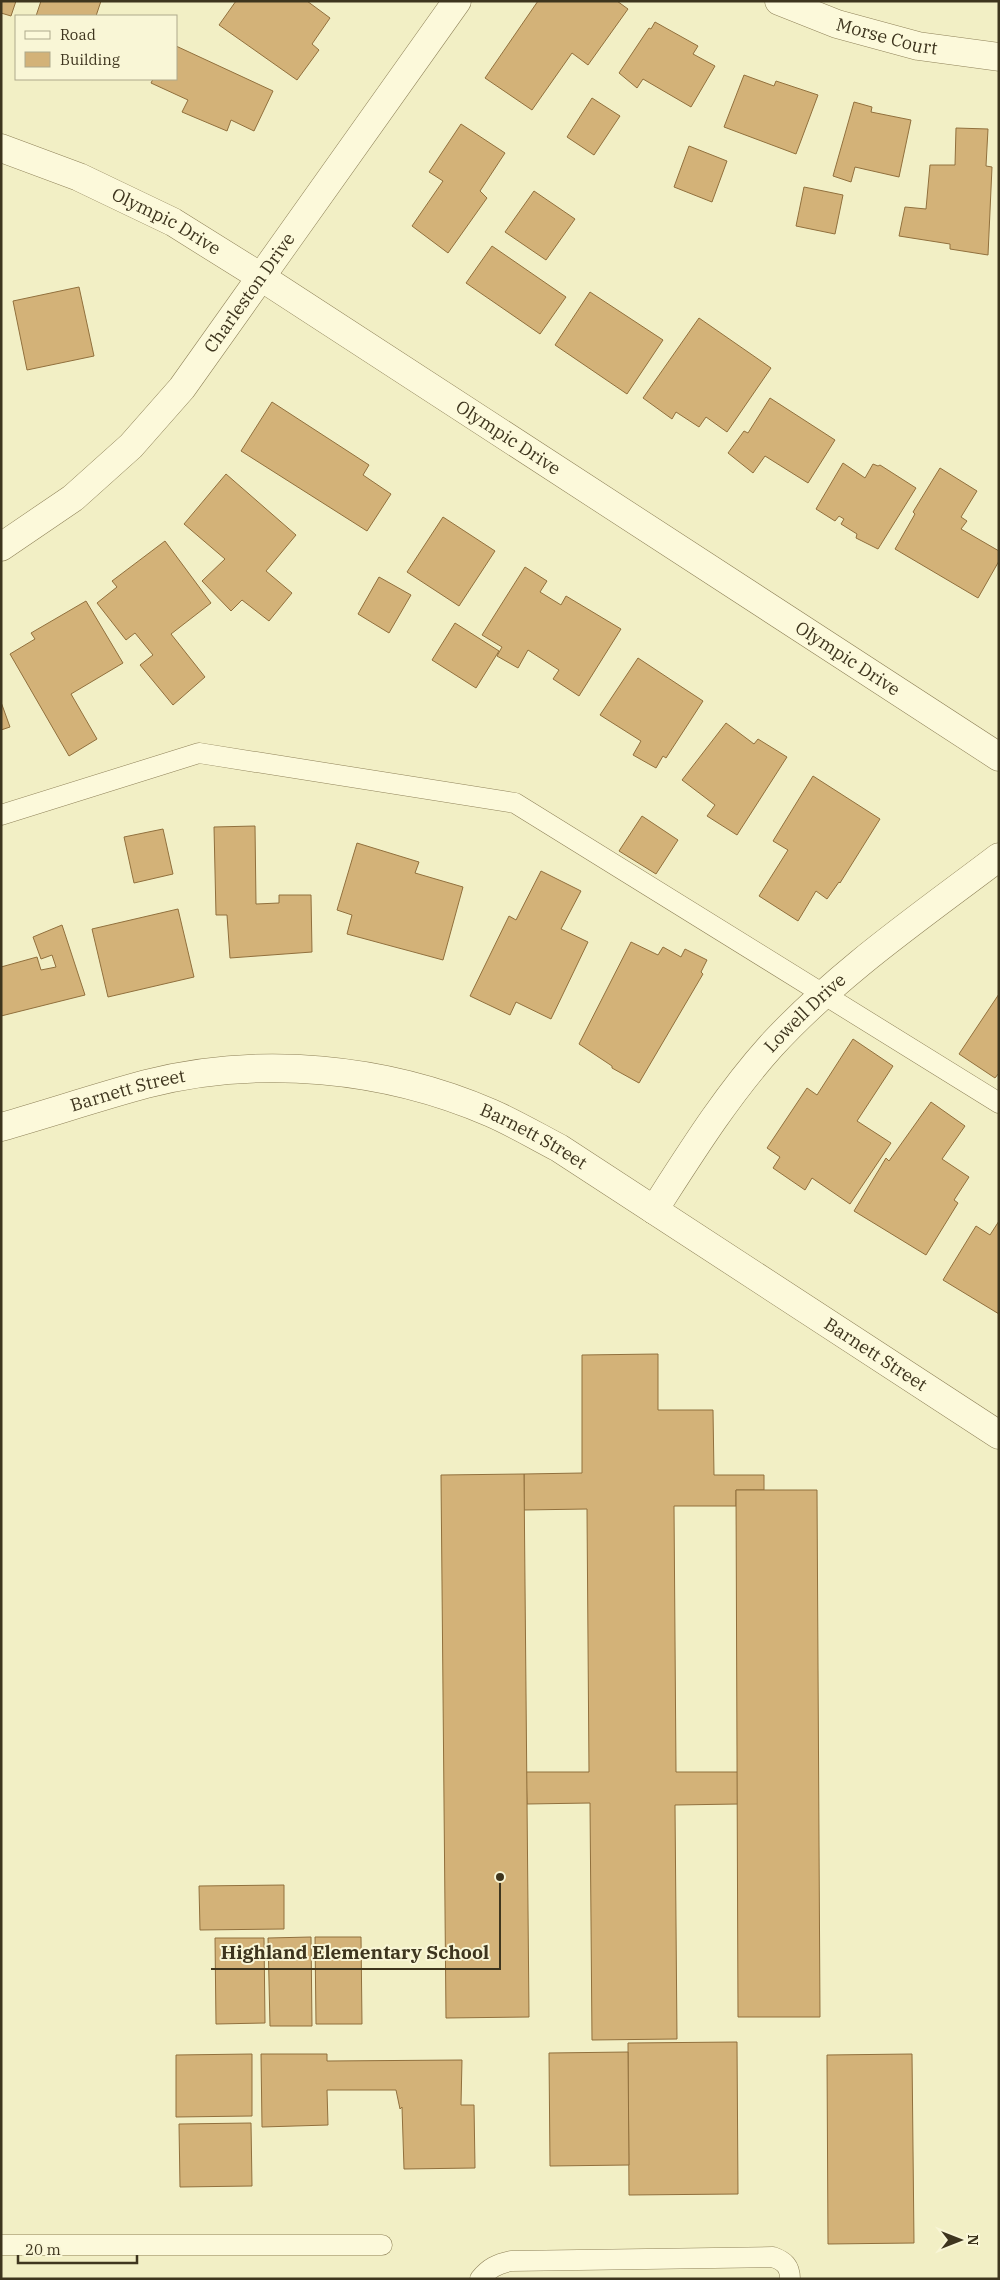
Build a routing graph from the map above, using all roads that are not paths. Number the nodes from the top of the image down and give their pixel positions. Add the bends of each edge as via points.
1 (457, 1) edge
2 (779, 1) edge
3 (999, 57) edge
4 (1, 148) edge
5 (261, 277) junction
6 (1, 547) edge
7 (999, 757) edge
8 (1, 815) edge
9 (999, 857) edge
10 (823, 995) junction
11 (999, 1104) edge
12 (1, 1127) edge
13 (654, 1210) junction
14 (999, 1435) edge
15 (1, 2245) edge
16 (382, 2245) dead end
17 (480, 2279) edge
18 (790, 2279) edge

1 - 5 street, Charleston Drive
2 - 3 street, Morse Court via 837,24 918,46
4 - 5 street, Olympic Drive via 80,177 173,222
5 - 6 street, Charleston Drive via 182,388 131,446 73,498
5 - 7 street, Olympic Drive
8 - 10 lane via 199,753 515,803
9 - 10 street, Lowell Drive
10 - 11 lane
10 - 13 street, Lowell Drive via 771,1047 712,1122
12 - 13 street, Barnett Street via 148,1084 213,1072 289,1068 365,1076 429,1090 491,1113 559,1148
13 - 14 street, Barnett Street
15 - 16 lane
17 - 18 lane via 489,2269 510,2261 773,2257 786,2264

